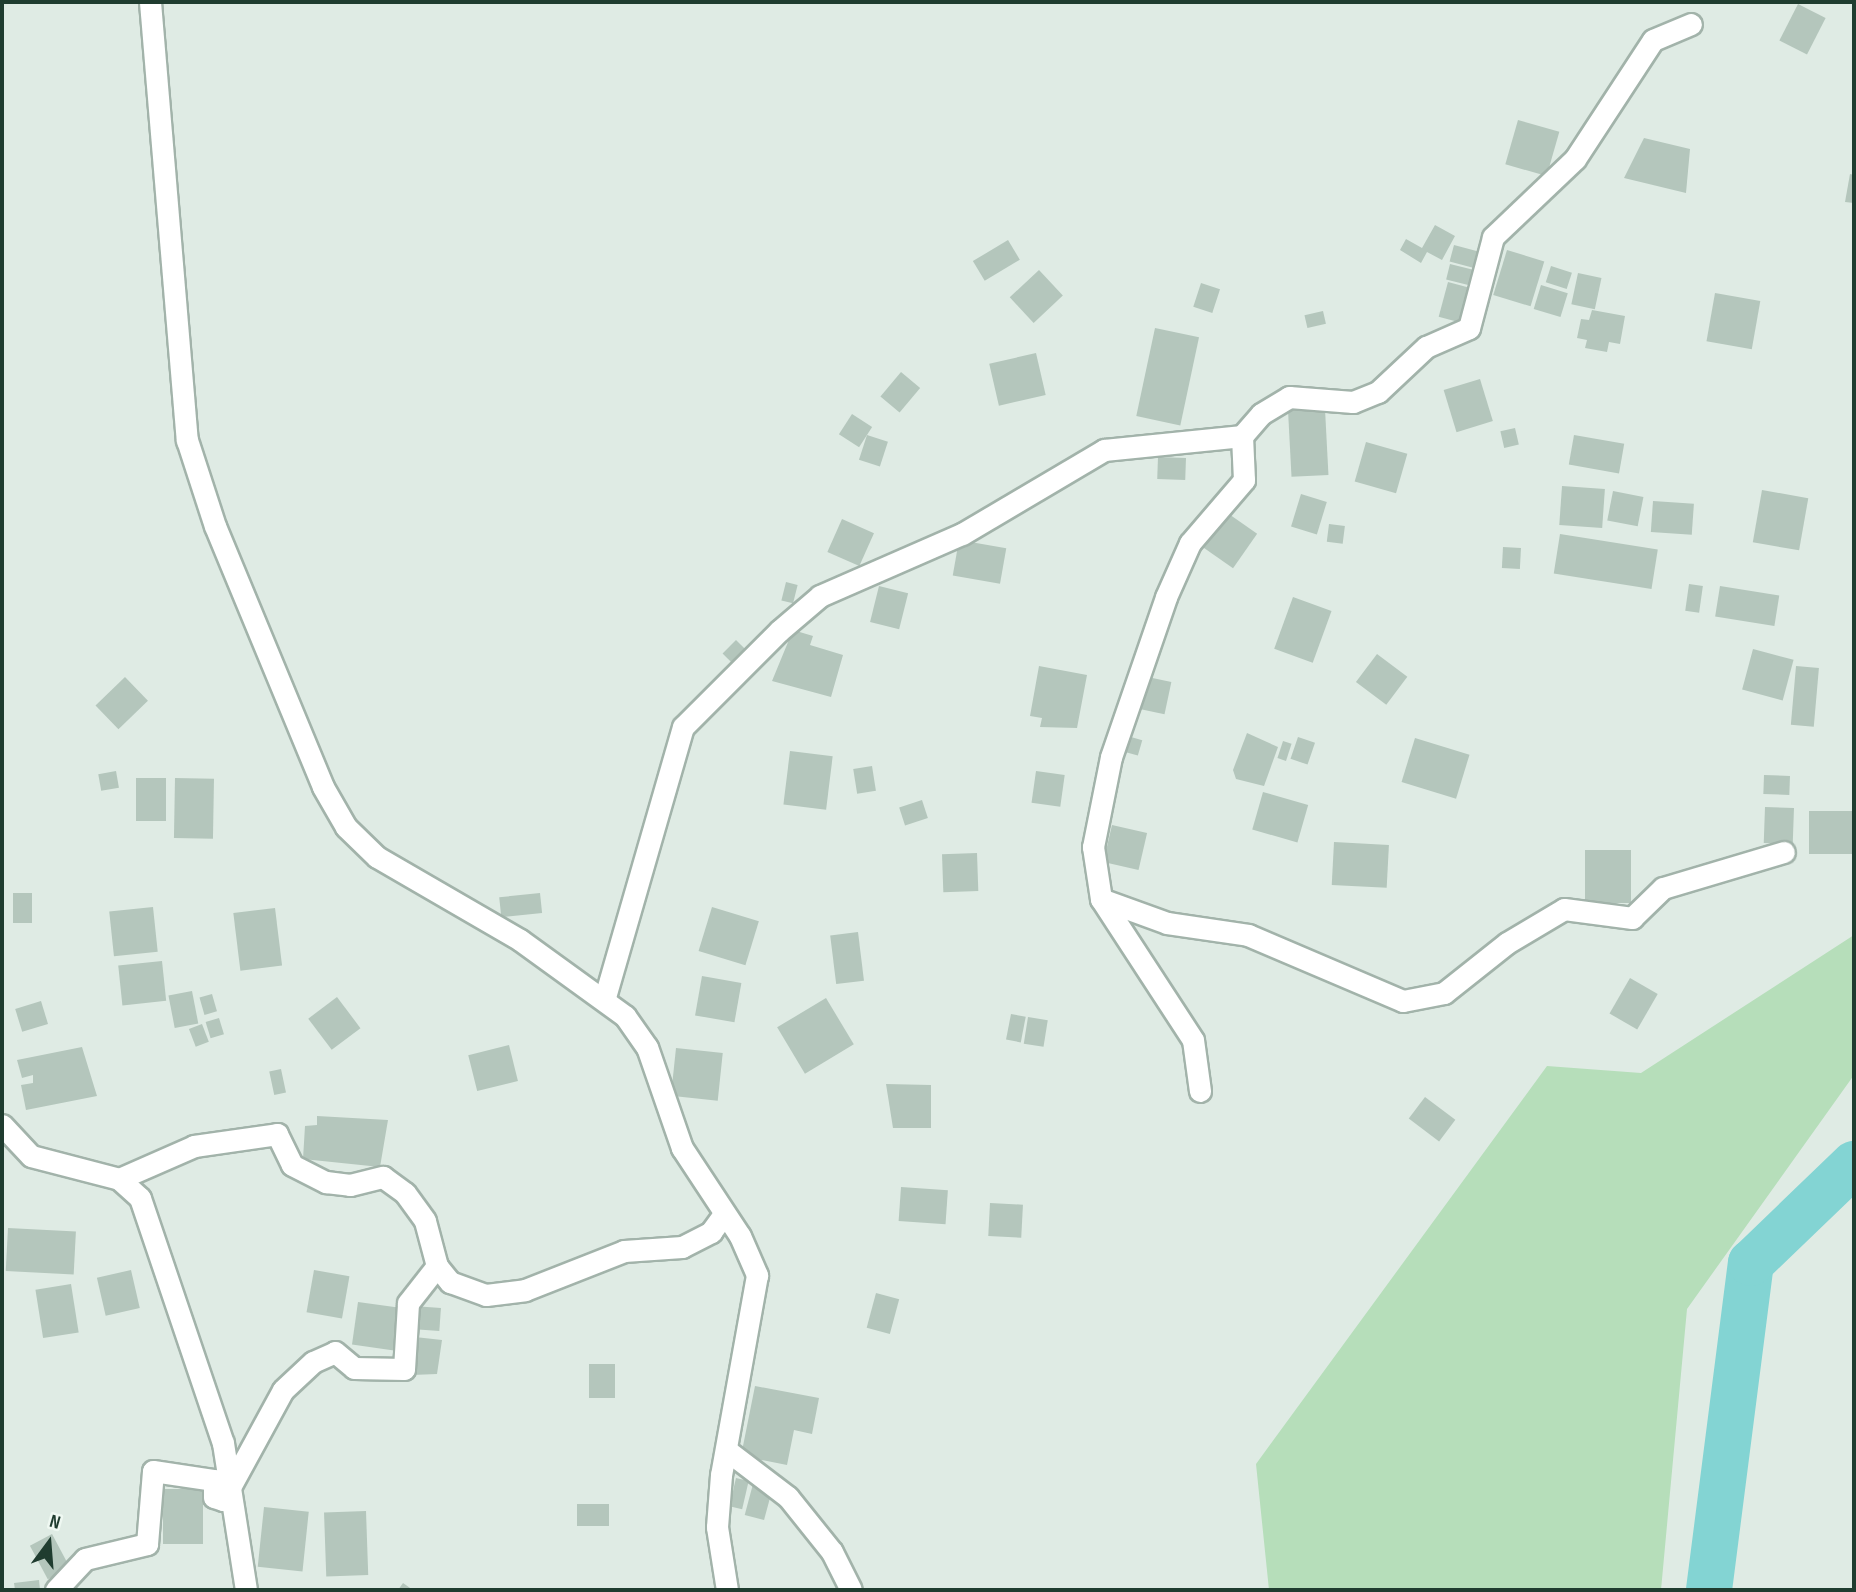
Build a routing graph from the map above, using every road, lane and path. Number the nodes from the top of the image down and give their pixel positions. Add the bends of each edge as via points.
1 (150, 2) edge
2 (1691, 24) dead end
3 (1242, 436) junction
4 (1784, 852) dead end
5 (1101, 899) junction
6 (605, 997) junction
7 (1200, 1091) dead end
8 (2, 1125) edge
9 (118, 1179) junction
10 (724, 1214) junction
11 (437, 1266) junction
12 (729, 1452) junction
13 (228, 1490) junction
14 (56, 1590) edge
15 (246, 1590) edge
16 (727, 1590) edge
17 (851, 1590) edge

1 - 6 street via 187,440 215,526 323,787 346,827 377,857
2 - 3 street via 1653,40 1575,159 1493,237 1469,328 1426,348 1378,392 1353,402 1289,397 1261,414
3 - 5 street via 1244,480 1204,522 1179,564 1111,757 1093,847
3 - 6 street via 1104,450 962,534 820,596 779,631 683,727
4 - 5 street via 1663,888 1632,918 1564,909 1507,943 1444,993 1403,1001 1248,935 1167,923
5 - 7 street via 1180,1012 1193,1040
6 - 10 street via 648,1047 681,1149
8 - 9 street via 31,1156
9 - 11 street via 194,1146 277,1134 292,1165 326,1182 349,1185 383,1177 405,1193 425,1221
9 - 13 street via 140,1198 223,1443
10 - 11 street via 711,1232 682,1247 624,1251 507,1295 466,1291
10 - 12 street via 757,1275
11 - 13 street via 408,1303 404,1368 354,1368 335,1352 313,1362 283,1390
12 - 16 street via 717,1527
12 - 17 street via 788,1497 832,1552
13 - 14 street via 223,1500 215,1497 214,1480 153,1471 146,1544 85,1559
13 - 15 street

